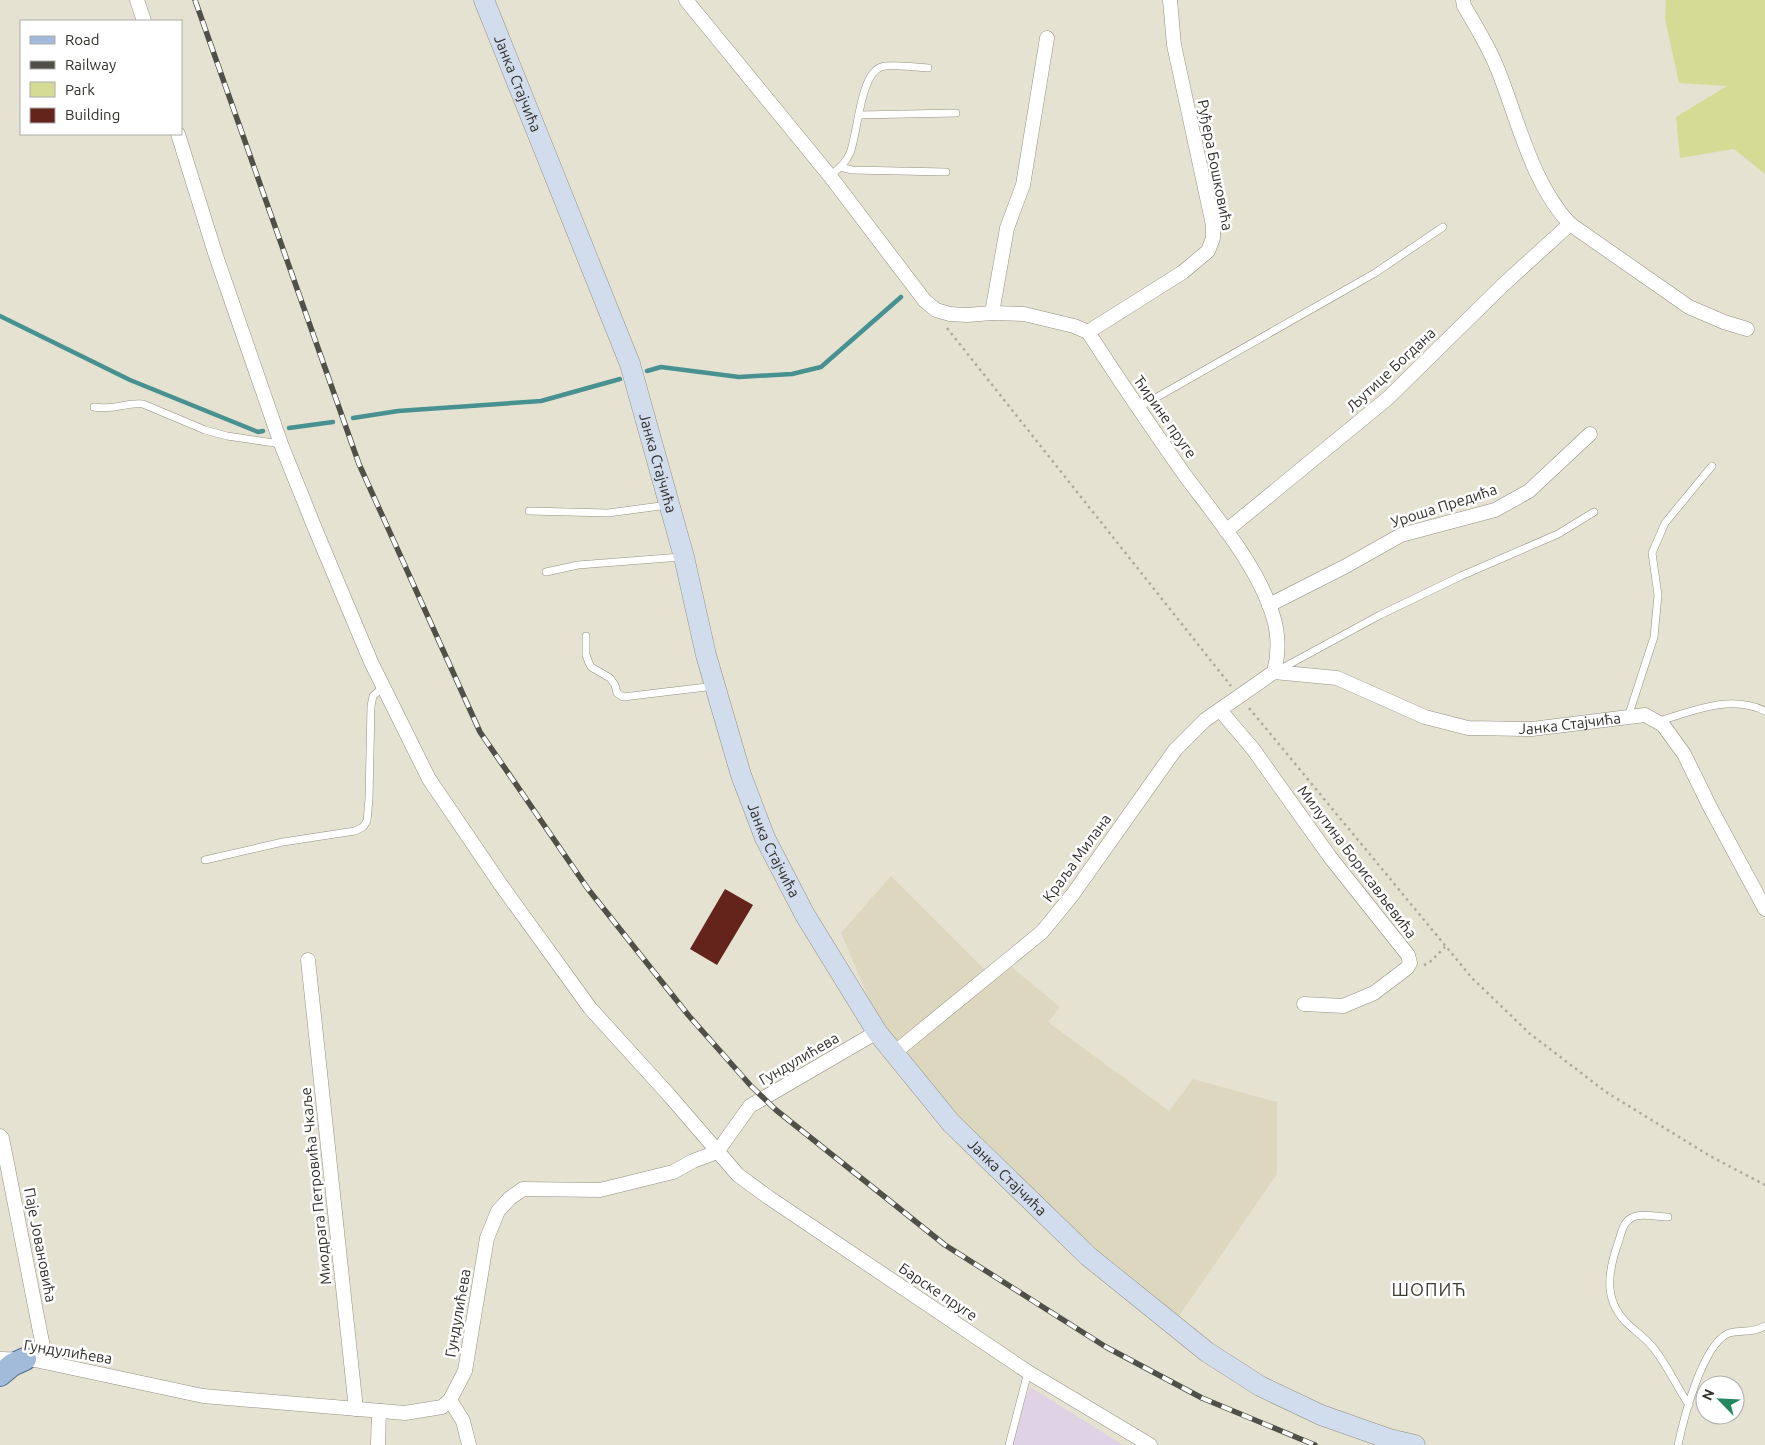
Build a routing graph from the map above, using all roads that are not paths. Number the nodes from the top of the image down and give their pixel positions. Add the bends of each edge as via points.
1 (137, 0) edge
2 (484, 0) edge
3 (686, 0) edge
4 (1170, 0) edge
5 (1463, 0) edge
6 (144, 20) edge
7 (1047, 38) dead end
8 (928, 68) dead end
9 (956, 114) dead end
10 (859, 116) junction
11 (178, 135) edge
12 (835, 172) junction
13 (946, 172) dead end
14 (1570, 224) junction
15 (1443, 227) dead end
16 (992, 313) junction
17 (1747, 329) dead end
18 (1088, 332) junction
19 (94, 407) dead end
20 (1138, 408) junction
21 (1590, 434) dead end
22 (281, 444) junction
23 (1712, 466) dead end
24 (670, 505) junction
25 (529, 510) dead end
26 (1594, 512) dead end
27 (1226, 531) junction
28 (684, 557) junction
29 (546, 572) dead end
30 (1269, 605) junction
31 (586, 636) dead end
32 (1274, 672) junction
33 (715, 686) junction
34 (383, 687) junction
35 (1220, 710) junction
36 (1765, 711) edge
37 (1628, 717) junction
38 (1656, 721) junction
39 (205, 860) dead end
40 (1765, 909) edge
41 (308, 960) dead end
42 (1304, 1004) dead end
43 (877, 1032) junction
44 (894, 1053) junction
45 (0, 1136) edge
46 (717, 1152) junction
47 (1668, 1217) dead end
48 (1765, 1326) edge
49 (0, 1359) edge
50 (36, 1361) junction
51 (1028, 1372) junction
52 (0, 1376) edge
53 (450, 1400) junction
54 (1688, 1405) junction
55 (356, 1409) junction
56 (379, 1411) junction
57 (378, 1445) edge
58 (469, 1445) edge
59 (1009, 1445) edge
60 (1150, 1445) edge
61 (1415, 1445) edge
62 (1678, 1445) edge

1 - 6 street
2 - 24 street, Јанка Стајчића via 630,364
3 - 12 street
4 - 18 street, Руђера Бошковића via 1174,45 1213,225 1213,238 1208,251 1183,272
5 - 14 street via 1498,69 1540,179
7 - 16 street via 1023,185 1007,228
8 - 10 lane via 883,66 874,71 868,81
9 - 10 lane
10 - 12 lane via 851,151
11 - 22 street, Барске пруге
12 - 13 lane
12 - 16 street via 925,301 936,310 950,314
14 - 17 street via 1689,307
14 - 27 street, Љутице Богдана via 1388,398
15 - 20 lane via 1375,273
16 - 18 street via 1024,314
18 - 20 street, Ћирине пруге
19 - 22 lane via 110,409 132,402 143,404 205,430
20 - 27 street, Ћирине пруге
21 - 30 street, Уроша Предића via 1529,491 1495,510 1401,536
22 - 34 street, Барске пруге
23 - 37 lane via 1665,522 1652,553 1658,595 1654,637
24 - 25 lane via 608,513
24 - 28 street, Јанка Стајчића
26 - 32 lane via 1558,534 1380,615
27 - 30 street, Ћирине пруге
28 - 29 lane via 578,565
28 - 33 street, Јанка Стајчића
30 - 32 street, Ћирине пруге via 1278,646
31 - 33 lane via 586,655 591,667 610,678 616,693 623,698
32 - 35 street, Краља Милана
32 - 37 street, Јанка Стајчића via 1337,678 1425,717 1468,728 1532,729
33 - 43 street, Јанка Стајчића via 741,776 765,838 805,915
34 - 39 lane via 373,696 371,706 369,799 367,821 363,827
34 - 46 street, Барске пруге via 429,779 501,886 590,1008
35 - 42 street, Милутина Борисављевића via 1408,955 1408,968 1374,994 1343,1006
35 - 44 street, Краља Милана via 1175,750 1073,894 1042,932
36 - 38 lane via 1738,703 1722,703
37 - 38 street, Јанка Стајчића via 1645,715
38 - 40 street via 1684,754
41 - 55 street, Миодрага Петровића Чкаље
43 - 44 street, Јанка Стајчића
43 - 46 street, Гундулићева via 750,1106
44 - 61 street, Јанка Стајчића via 951,1123 1088,1256 1207,1352 1260,1386 1321,1415
45 - 50 street, Паје Јовановића via 17,1208
46 - 51 street, Барске пруге via 738,1175 768,1197
46 - 53 street, Гундулићева via 673,1172 600,1190 523,1190 510,1198 498,1211 487,1238 465,1371
47 - 54 lane via 1635,1216 1625,1223 1609,1283 1618,1310 1655,1349
48 - 54 lane via 1734,1331 1720,1338 1707,1357
49 - 50 street, Гундулићева
50 - 52 main road via 12,1365
50 - 55 street, Гундулићева via 203,1396
51 - 59 lane
51 - 60 street, Барске пруге
53 - 56 street, Гундулићева via 442,1407 405,1413
53 - 58 street via 463,1421
54 - 62 lane
55 - 56 street, Гундулићева
56 - 57 street

